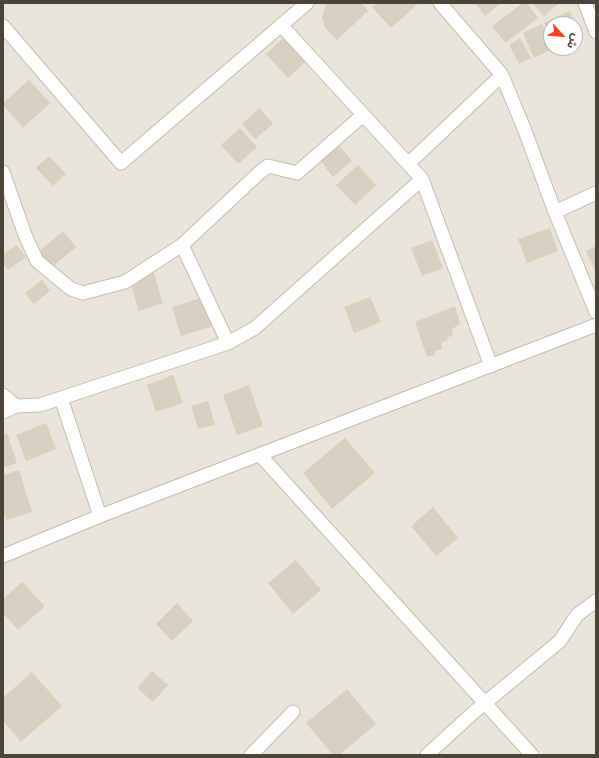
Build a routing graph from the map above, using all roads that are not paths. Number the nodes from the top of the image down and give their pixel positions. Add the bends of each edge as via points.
1 (307, 3) edge
2 (585, 3) edge
3 (447, 5) edge
4 (281, 25) junction
5 (3, 26) edge
6 (596, 32) edge
7 (502, 75) junction
8 (363, 115) junction
9 (408, 164) junction
10 (3, 172) edge
11 (422, 179) junction
12 (596, 193) edge
13 (555, 212) junction
14 (182, 245) junction
15 (596, 312) edge
16 (596, 325) edge
17 (228, 343) junction
18 (491, 366) junction
19 (3, 396) edge
20 (61, 398) junction
21 (16, 406) junction
22 (3, 412) edge
23 (260, 455) junction
24 (100, 516) junction
25 (3, 556) edge
26 (596, 601) edge
27 (485, 704) junction
28 (293, 712) dead end
29 (252, 755) edge
30 (426, 755) edge
31 (532, 755) edge

1 - 4 street
2 - 6 street
3 - 7 street
4 - 5 street via 121,163
4 - 8 street
7 - 9 street
7 - 13 street via 526,131
8 - 9 street
8 - 14 street via 297,173 268,166
9 - 11 street
10 - 14 street via 37,261 71,289 83,293 125,282
11 - 17 street via 255,328
11 - 18 street
12 - 13 street
13 - 15 street
14 - 17 street
16 - 18 street
17 - 20 street
18 - 23 street
19 - 21 street
20 - 21 street via 40,405
20 - 24 street
21 - 22 street
23 - 24 street
23 - 27 street
24 - 25 street
26 - 27 street via 577,615 560,641
27 - 30 street
27 - 31 street
28 - 29 street

